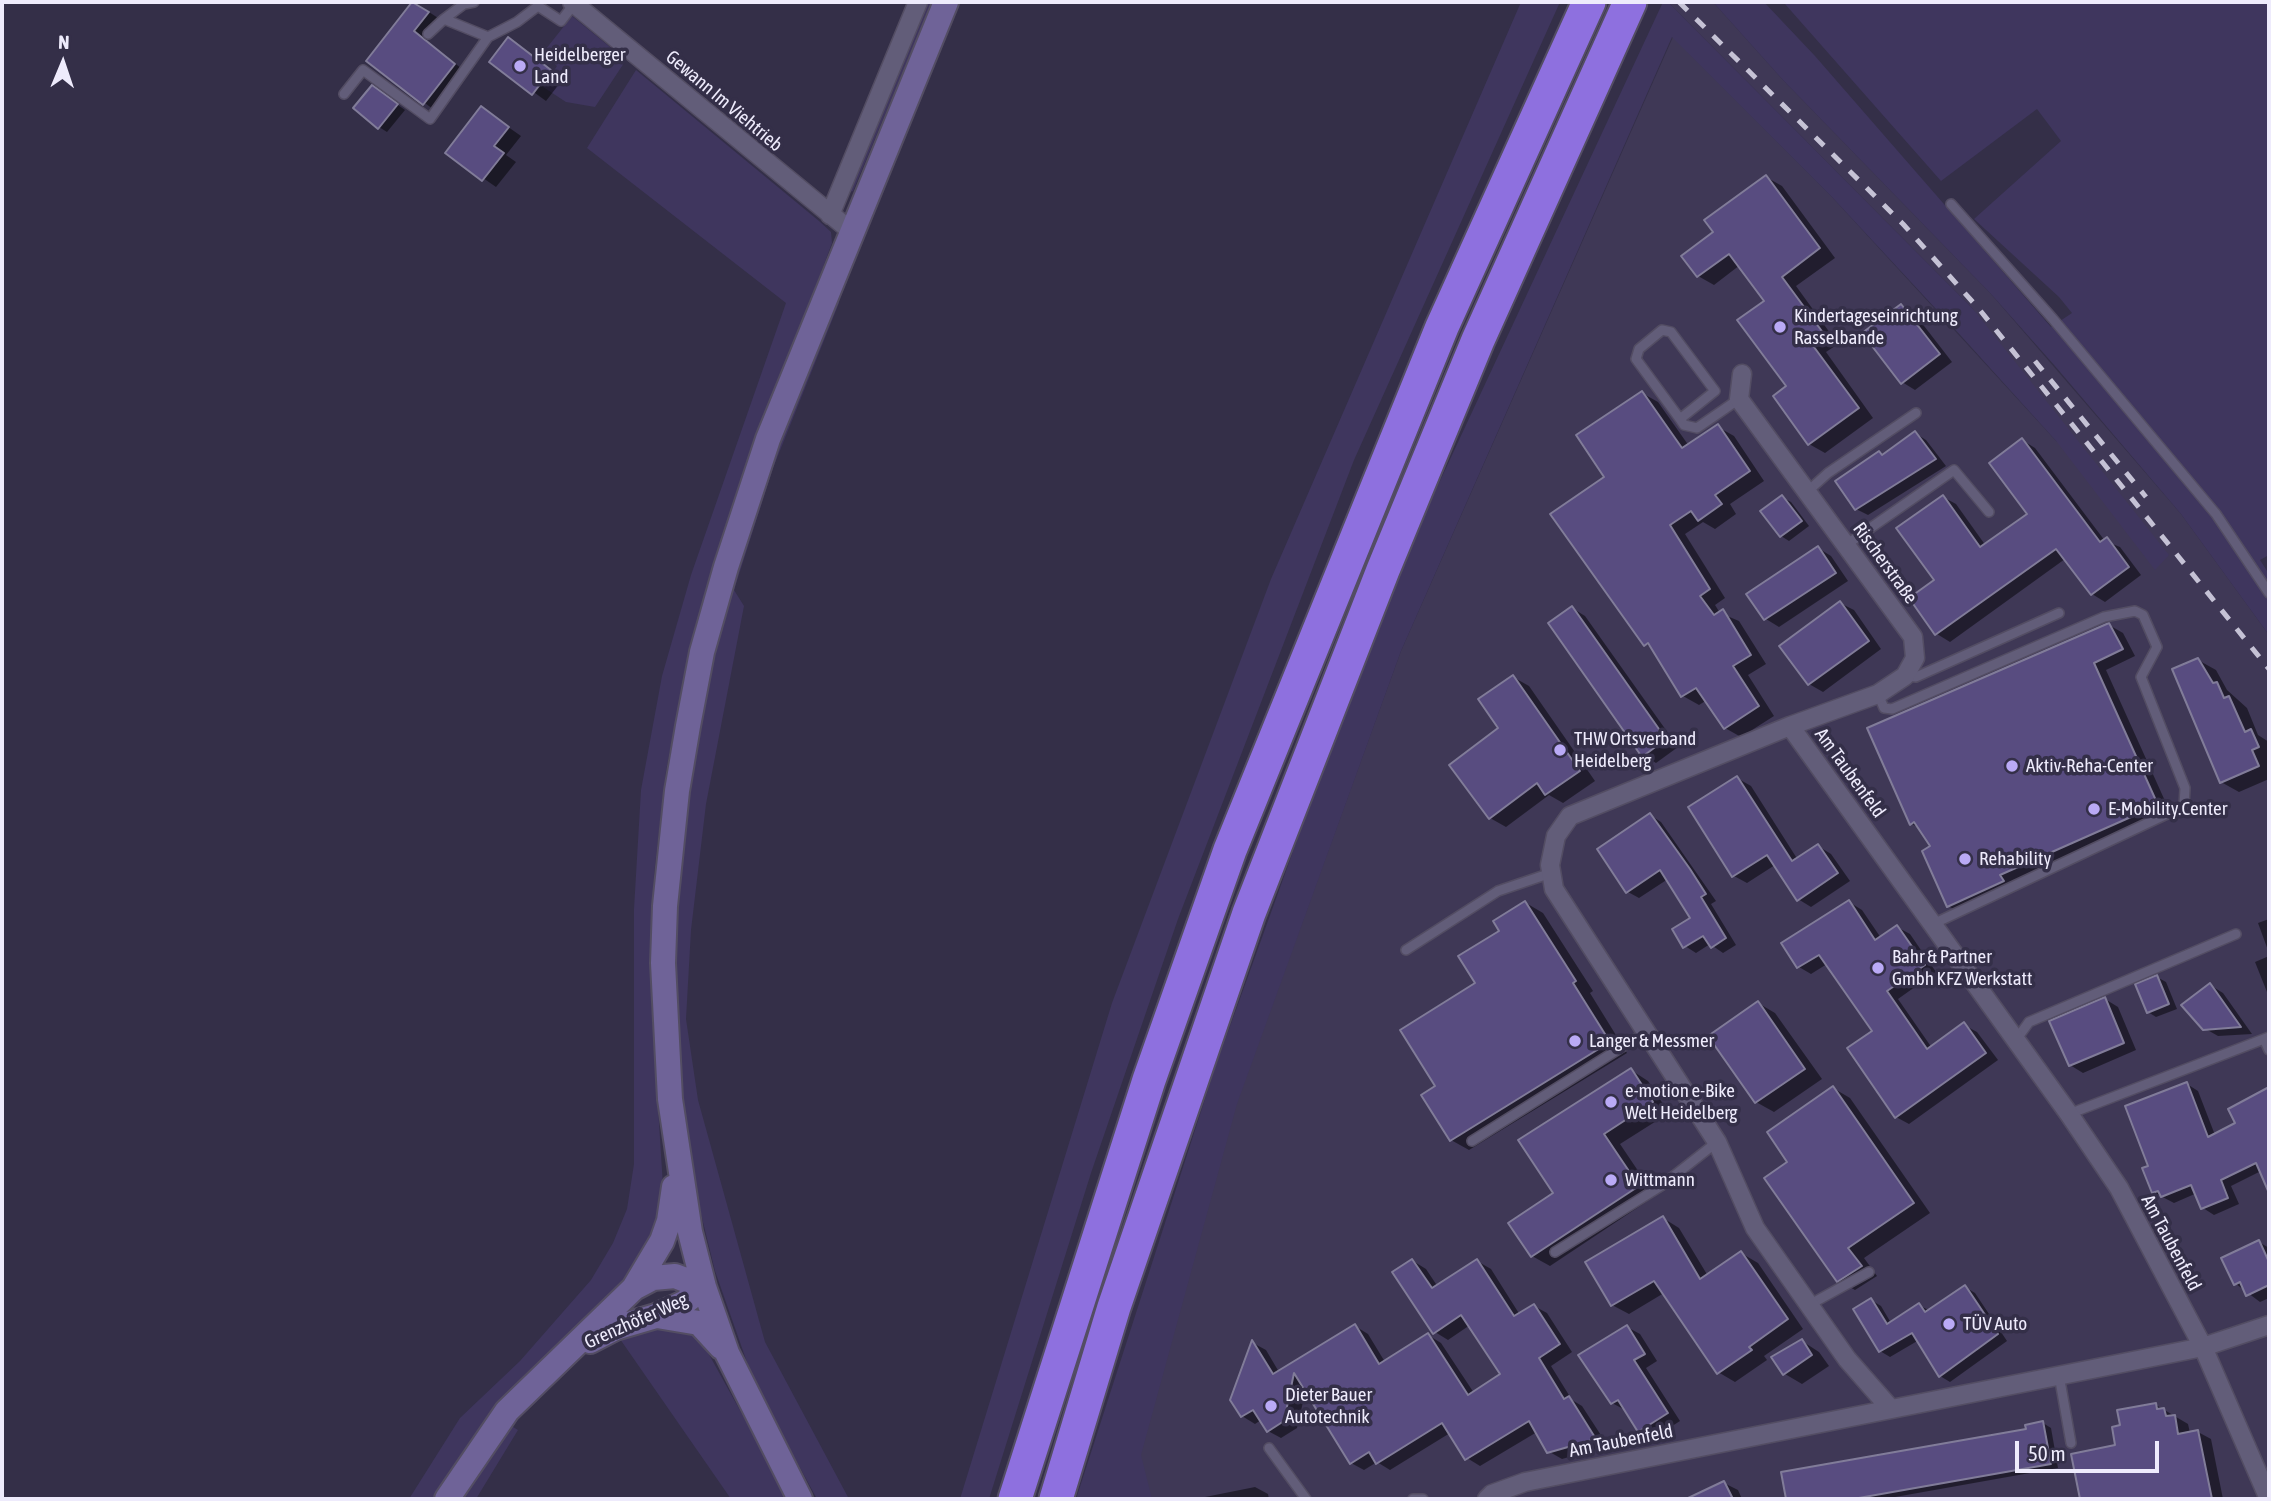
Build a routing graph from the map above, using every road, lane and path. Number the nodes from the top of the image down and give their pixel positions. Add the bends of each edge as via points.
1 (474, 2) edge
2 (918, 2) edge
3 (946, 2) edge
4 (1589, 2) edge
5 (1630, 2) edge
6 (573, 3) edge
7 (444, 19) junction
8 (428, 34) dead end
9 (488, 37) junction
10 (344, 94) dead end
11 (1951, 204) dead end
12 (830, 215) junction
13 (851, 231) junction
14 (1742, 374) dead end
15 (1739, 399) junction
16 (1916, 413) dead end
17 (1680, 419) junction
18 (1807, 492) junction
19 (1989, 512) dead end
20 (1846, 545) junction
21 (2269, 593) edge
22 (2059, 613) dead end
23 (1905, 676) junction
24 (1878, 694) junction
25 (1790, 726) junction
26 (1551, 873) junction
27 (1933, 924) junction
28 (2236, 934) dead end
29 (1406, 950) dead end
30 (1646, 1032) junction
31 (2267, 1038) edge
32 (2016, 1040) junction
33 (2269, 1050) edge
34 (2069, 1114) junction
35 (1472, 1141) dead end
36 (1717, 1142) junction
37 (678, 1166) junction
38 (1555, 1252) dead end
39 (1869, 1272) dead end
40 (704, 1287) junction
41 (634, 1288) junction
42 (1808, 1306) junction
43 (656, 1316) junction
44 (2269, 1325) edge
45 (2203, 1347) junction
46 (568, 1353) junction
47 (727, 1353) junction
48 (2059, 1376) junction
49 (1890, 1408) junction
50 (2071, 1443) dead end
51 (1269, 1448) dead end
52 (447, 1499) edge
53 (800, 1499) edge
54 (1015, 1499) edge
55 (1056, 1499) edge
56 (1306, 1499) edge
57 (1413, 1499) edge
58 (1423, 1499) edge
59 (1487, 1499) edge
60 (2269, 1499) edge

1 - 7 lane
2 - 12 street
3 - 13 main road
4 - 54 highway via 1442,327 1230,850 1149,1080
5 - 55 highway via 1478,340 1254,900 1126,1270
6 - 9 lane via 561,21 538,6
6 - 12 street, Gewann Im Viehtrieb
7 - 8 lane
7 - 9 lane
9 - 10 lane via 430,120 363,70
11 - 21 lane via 2216,514
12 - 13 street, Gewann Im Viehtrieb
13 - 37 main road via 768,439 722,579 692,701 665,906 665,1014
14 - 15 street
15 - 17 lane via 1697,428
15 - 18 street, Rischerstraße
16 - 18 lane
17 - 17 lane via 1636,359 1639,349 1662,330 1671,332 1715,391
18 - 20 street, Rischerstraße
19 - 20 lane via 1954,470
20 - 23 street, Rischerstraße via 1913,637 1915,658
22 - 23 lane via 1916,677
23 - 24 street
24 - 25 street
24 - 27 lane via 1884,708 1892,709 2104,617 2135,611 2143,615 2157,647 2141,677 2185,788 2184,806
25 - 26 street, Am Taubenfeld via 1570,816 1556,836
25 - 27 street, Am Taubenfeld
26 - 29 lane via 1498,891
26 - 30 street via 1554,889
27 - 32 street, Am Taubenfeld
28 - 32 lane via 2029,1022
30 - 35 lane
30 - 36 street
31 - 33 lane
31 - 34 lane
32 - 34 street, Am Taubenfeld
34 - 45 street, Am Taubenfeld via 2119,1188
36 - 38 lane via 1661,1186
36 - 42 street via 1755,1228
37 - 40 main road
37 - 41 main road via 669,1221
39 - 42 lane
40 - 41 main road, Grenzhöfer Weg via 675,1276 653,1278
40 - 43 main road, Grenzhöfer Weg
40 - 47 main road
41 - 46 main road, Grenzhöfer Weg
42 - 49 street
43 - 46 main road, Grenzhöfer Weg via 615,1328
43 - 47 main road via 699,1324
44 - 45 street, Am Taubenfeld
45 - 48 street, Am Taubenfeld
45 - 60 street
46 - 52 main road, Grenzhöfer Weg via 508,1411
47 - 53 main road
48 - 49 street, Am Taubenfeld
48 - 50 lane
49 - 59 street, Am Taubenfeld via 1525,1482
51 - 56 lane
57 - 58 lane

